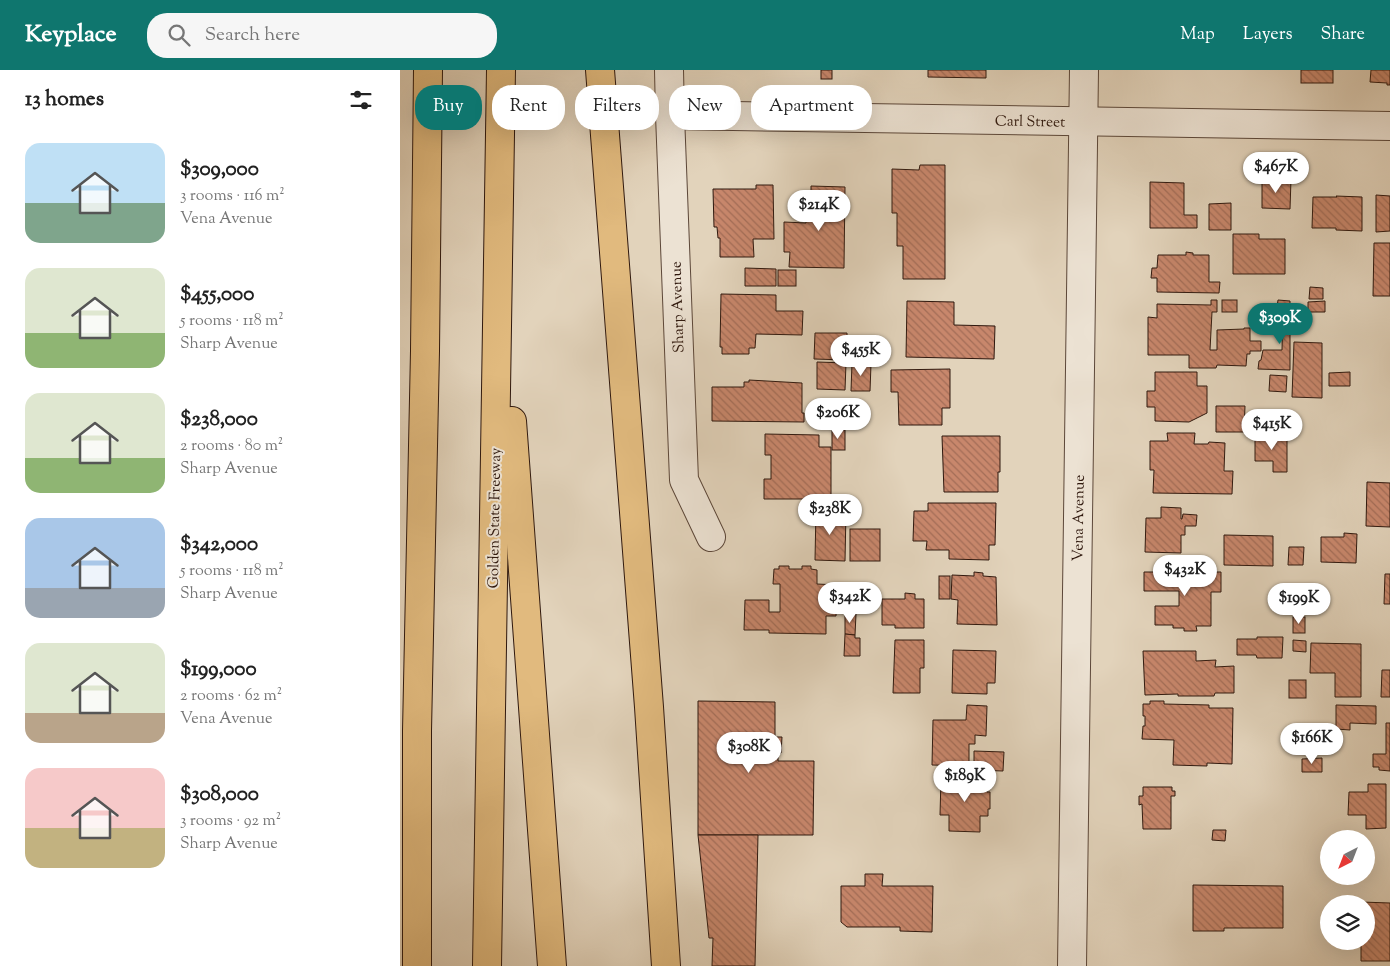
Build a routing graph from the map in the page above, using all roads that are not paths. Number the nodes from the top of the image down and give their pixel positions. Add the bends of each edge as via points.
1 (428, 70) edge
2 (501, 70) edge
3 (600, 70) edge
4 (669, 70) edge
5 (1084, 70) edge
6 (669, 85) edge
7 (741, 116) edge
8 (1084, 122) junction
9 (1390, 126) edge
10 (671, 130) edge
11 (499, 243) junction
12 (711, 537) dead end
13 (418, 966) edge
14 (487, 966) edge
15 (552, 966) edge
16 (666, 966) edge
17 (1072, 966) edge

1 - 13 highway via 417,731
2 - 11 highway, Golden State Freeway
3 - 16 highway
4 - 6 street, Sharp Avenue
5 - 8 street, Vena Avenue
7 - 8 street, Carl Street
8 - 9 street, Carl Street
8 - 17 street, Vena Avenue
10 - 12 street, Sharp Avenue via 684,480
11 - 14 highway, Golden State Freeway
11 - 15 highway

